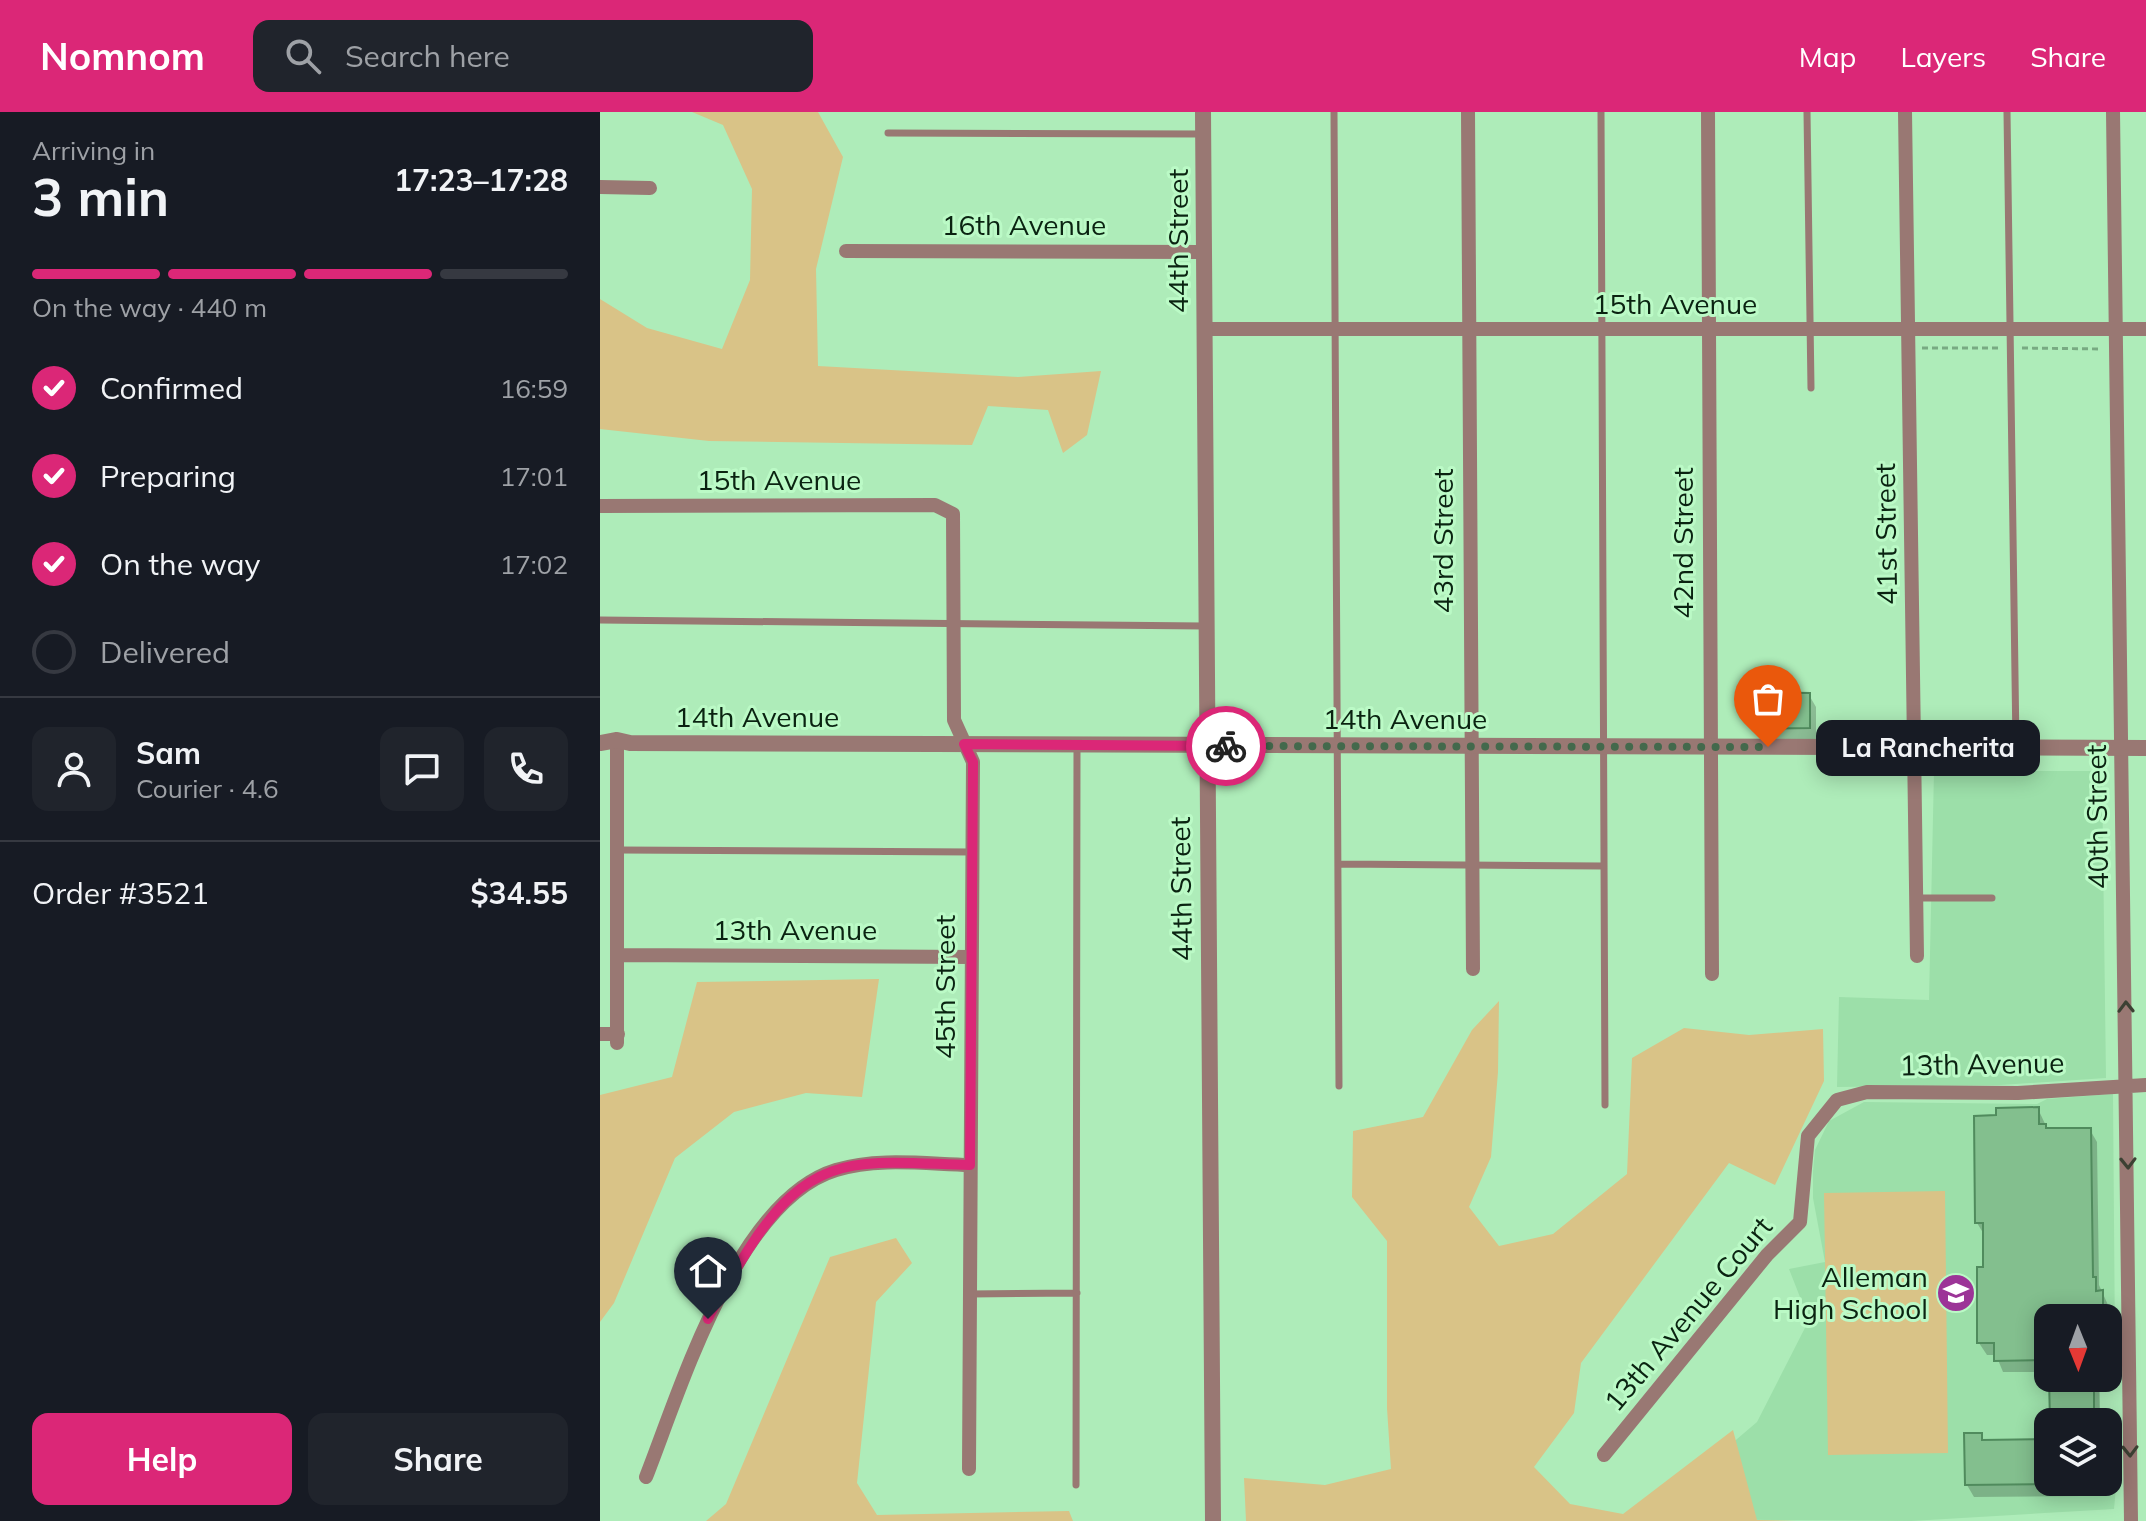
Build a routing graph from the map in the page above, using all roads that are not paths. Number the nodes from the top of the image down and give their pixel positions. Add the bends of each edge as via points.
1 (1203, 112) edge
2 (1334, 112) edge
3 (1468, 112) edge
4 (1601, 112) edge
5 (1708, 112) edge
6 (1807, 112) edge
7 (1905, 112) edge
8 (2007, 112) edge
9 (2113, 112) edge
10 (888, 133) dead end
11 (1203, 134) junction
12 (600, 187) edge
13 (650, 188) dead end
14 (846, 251) dead end
15 (1203, 252) junction
16 (1204, 329) junction
17 (1335, 329) junction
18 (1469, 329) junction
19 (1909, 329) junction
20 (2010, 329) junction
21 (2117, 329) junction
22 (2146, 329) edge
23 (1603, 330) junction
24 (1809, 331) junction
25 (1708, 332) junction
26 (1811, 388) dead end
27 (604, 506) edge
28 (949, 510) joint
29 (600, 620) edge
30 (954, 624) junction
31 (1204, 626) junction
32 (608, 742) edge
33 (964, 744) junction
34 (1338, 745) junction
35 (1603, 745) junction
36 (1077, 746) junction
37 (1205, 746) junction
38 (1470, 746) junction
39 (1709, 746) junction
40 (1916, 748) junction
41 (2016, 748) junction
42 (2122, 748) junction
43 (2146, 748) edge
44 (619, 850) junction
45 (972, 852) junction
46 (1339, 864) junction
47 (1470, 865) junction
48 (1603, 866) junction
49 (1917, 898) junction
50 (1992, 898) dead end
51 (618, 955) junction
52 (1917, 956) dead end
53 (971, 957) junction
54 (1473, 969) dead end
55 (1712, 974) dead end
56 (600, 1034) edge
57 (2127, 1085) junction
58 (2146, 1085) edge
59 (1339, 1086) dead end
60 (1605, 1105) dead end
61 (1824, 1112) joint
62 (970, 1165) junction
63 (1077, 1293) junction
64 (969, 1294) junction
65 (1604, 1455) dead end
66 (969, 1469) dead end
67 (646, 1477) dead end
68 (1076, 1485) dead end
69 (1213, 1521) edge
70 (2131, 1521) edge

1 - 11 street, 44th Street
2 - 17 lane
3 - 18 street, 43rd Street
4 - 23 lane
5 - 25 street, 42nd Street
6 - 24 lane
7 - 19 street, 41st Street
8 - 20 lane
9 - 21 street, 40th Street
10 - 11 lane
11 - 15 street, 44th Street
12 - 13 street
14 - 15 street, 16th Avenue
15 - 16 street, 44th Street
16 - 17 street, 15th Avenue
16 - 31 street, 44th Street
17 - 18 street, 15th Avenue
17 - 34 lane
18 - 23 street, 15th Avenue
18 - 38 street, 43rd Street
19 - 20 street, 15th Avenue
19 - 24 street, 15th Avenue
19 - 40 street, 41st Street
20 - 21 street, 15th Avenue
20 - 41 lane
21 - 22 street, 15th Avenue
21 - 42 street, 40th Street
23 - 25 street, 15th Avenue
23 - 35 lane
24 - 25 street, 15th Avenue
24 - 26 lane
25 - 39 street, 42nd Street
27 - 28 street, 15th Avenue via 935,505
28 - 30 street, 45th Street via 954,520
29 - 30 lane
30 - 31 lane
30 - 33 street, 45th Street via 954,720
31 - 37 street, 44th Street
32 - 33 street, 14th Avenue
32 - 44 street
33 - 36 street, 14th Avenue
33 - 45 street, 45th Street via 973,762
34 - 37 street, 14th Avenue
34 - 38 street, 14th Avenue
34 - 46 lane
35 - 38 street, 14th Avenue
35 - 39 street, 14th Avenue
35 - 48 lane
36 - 37 street, 14th Avenue
36 - 63 lane
37 - 69 street, 44th Street
38 - 47 street, 43rd Street
39 - 40 street, 14th Avenue
39 - 55 street, 42nd Street
40 - 41 street, 14th Avenue
40 - 49 street, 41st Street
41 - 42 street, 14th Avenue
42 - 43 street, 14th Avenue
57 -> 42 street, 40th Street
44 - 45 lane
44 - 51 street
45 - 53 street, 45th Street
46 - 47 lane
46 - 59 lane
47 - 48 lane
47 - 54 street, 43rd Street
48 - 60 lane
49 - 50 lane
49 - 52 street, 41st Street
51 - 53 street, 13th Avenue
51 - 56 street via 617,1038
53 - 62 street, 45th Street
57 - 58 street, 13th Avenue
57 - 61 street, 13th Avenue via 2018,1093 1867,1092 1837,1100
57 -> 70 street, 40th Street
61 - 65 street, 13th Avenue Court via 1808,1136 1800,1222 1767,1255
62 - 64 street, 45th Street
62 - 67 street via 860,1165 817,1177 784,1201 715,1303
63 - 64 lane
63 - 68 lane
64 - 66 street, 45th Street

